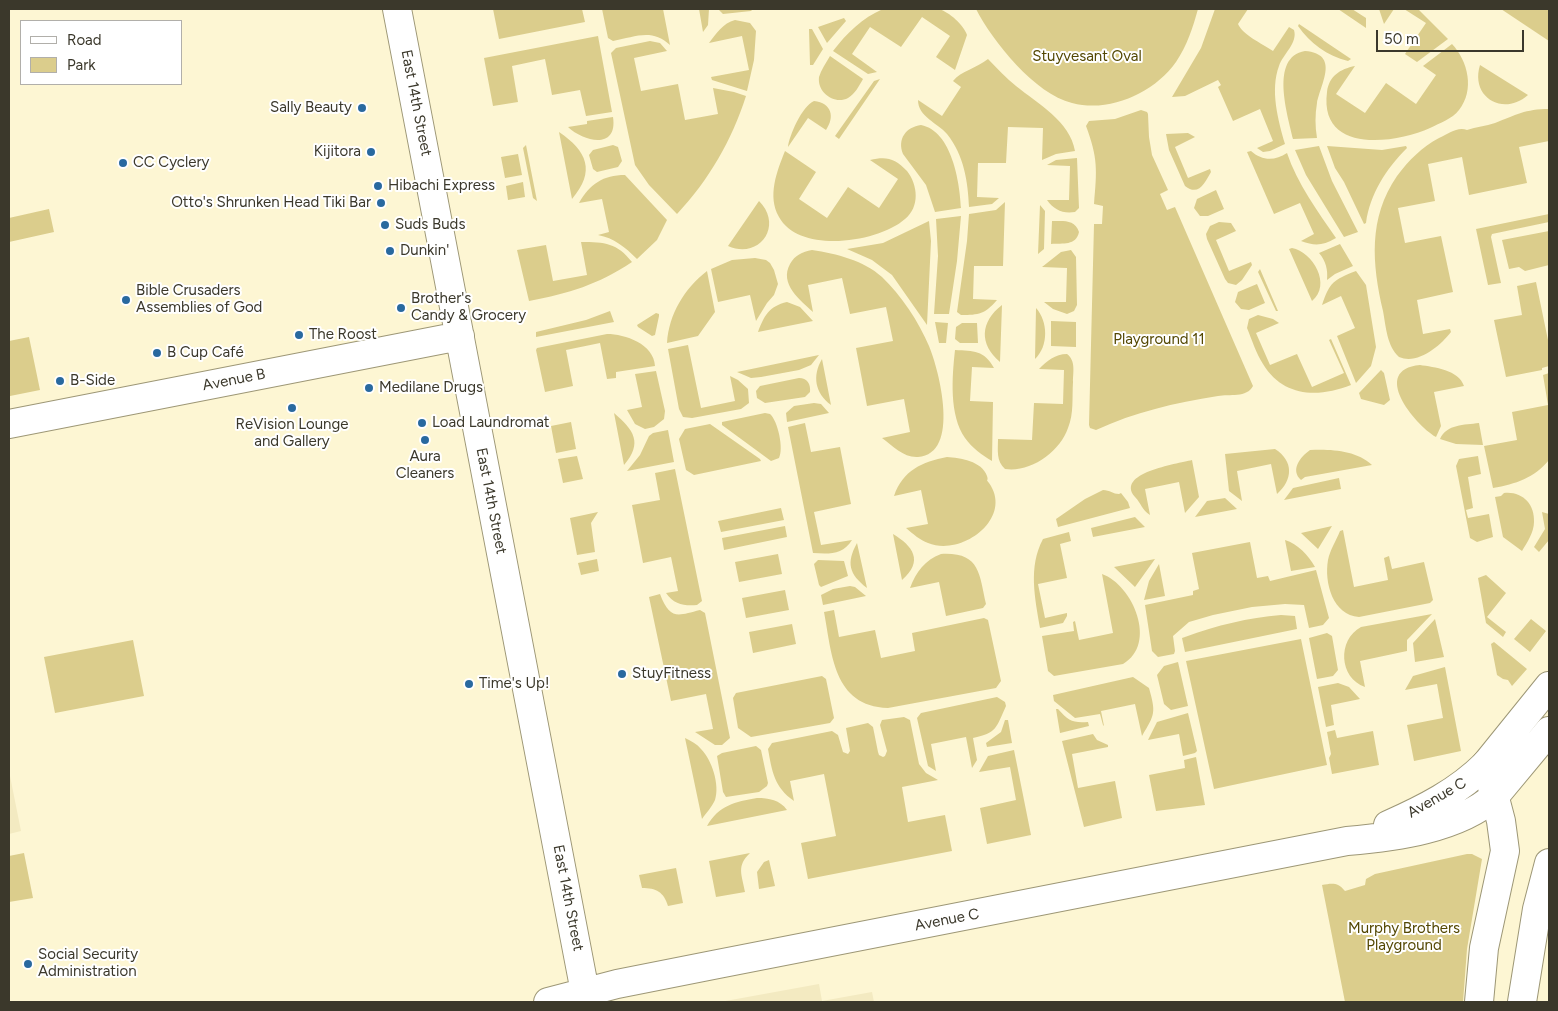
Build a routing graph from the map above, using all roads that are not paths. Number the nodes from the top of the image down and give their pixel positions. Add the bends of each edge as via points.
1 (398, 9) edge
2 (460, 336) junction
3 (9, 424) edge
4 (1549, 686) edge
5 (1549, 731) edge
6 (1486, 764) junction
7 (1495, 796) junction
8 (1347, 841) junction
9 (1549, 863) edge
10 (586, 992) junction
11 (548, 1002) edge
12 (1479, 1002) edge
13 (1522, 1002) edge

1 - 2 main road, East 14th Street
2 - 3 main road, Avenue B
2 - 10 main road, East 14th Street
4 - 6 main road, Avenue C
5 - 7 main road, Avenue C
6 - 7 main road
6 - 8 main road, Avenue C via 1470,780 1414,813
7 - 8 main road, Avenue C via 1477,810 1430,827 1388,838
7 - 12 main road via 1505,851 1484,948
8 - 10 main road, Avenue C
9 - 13 main road via 1537,909
10 - 11 main road, Avenue C

